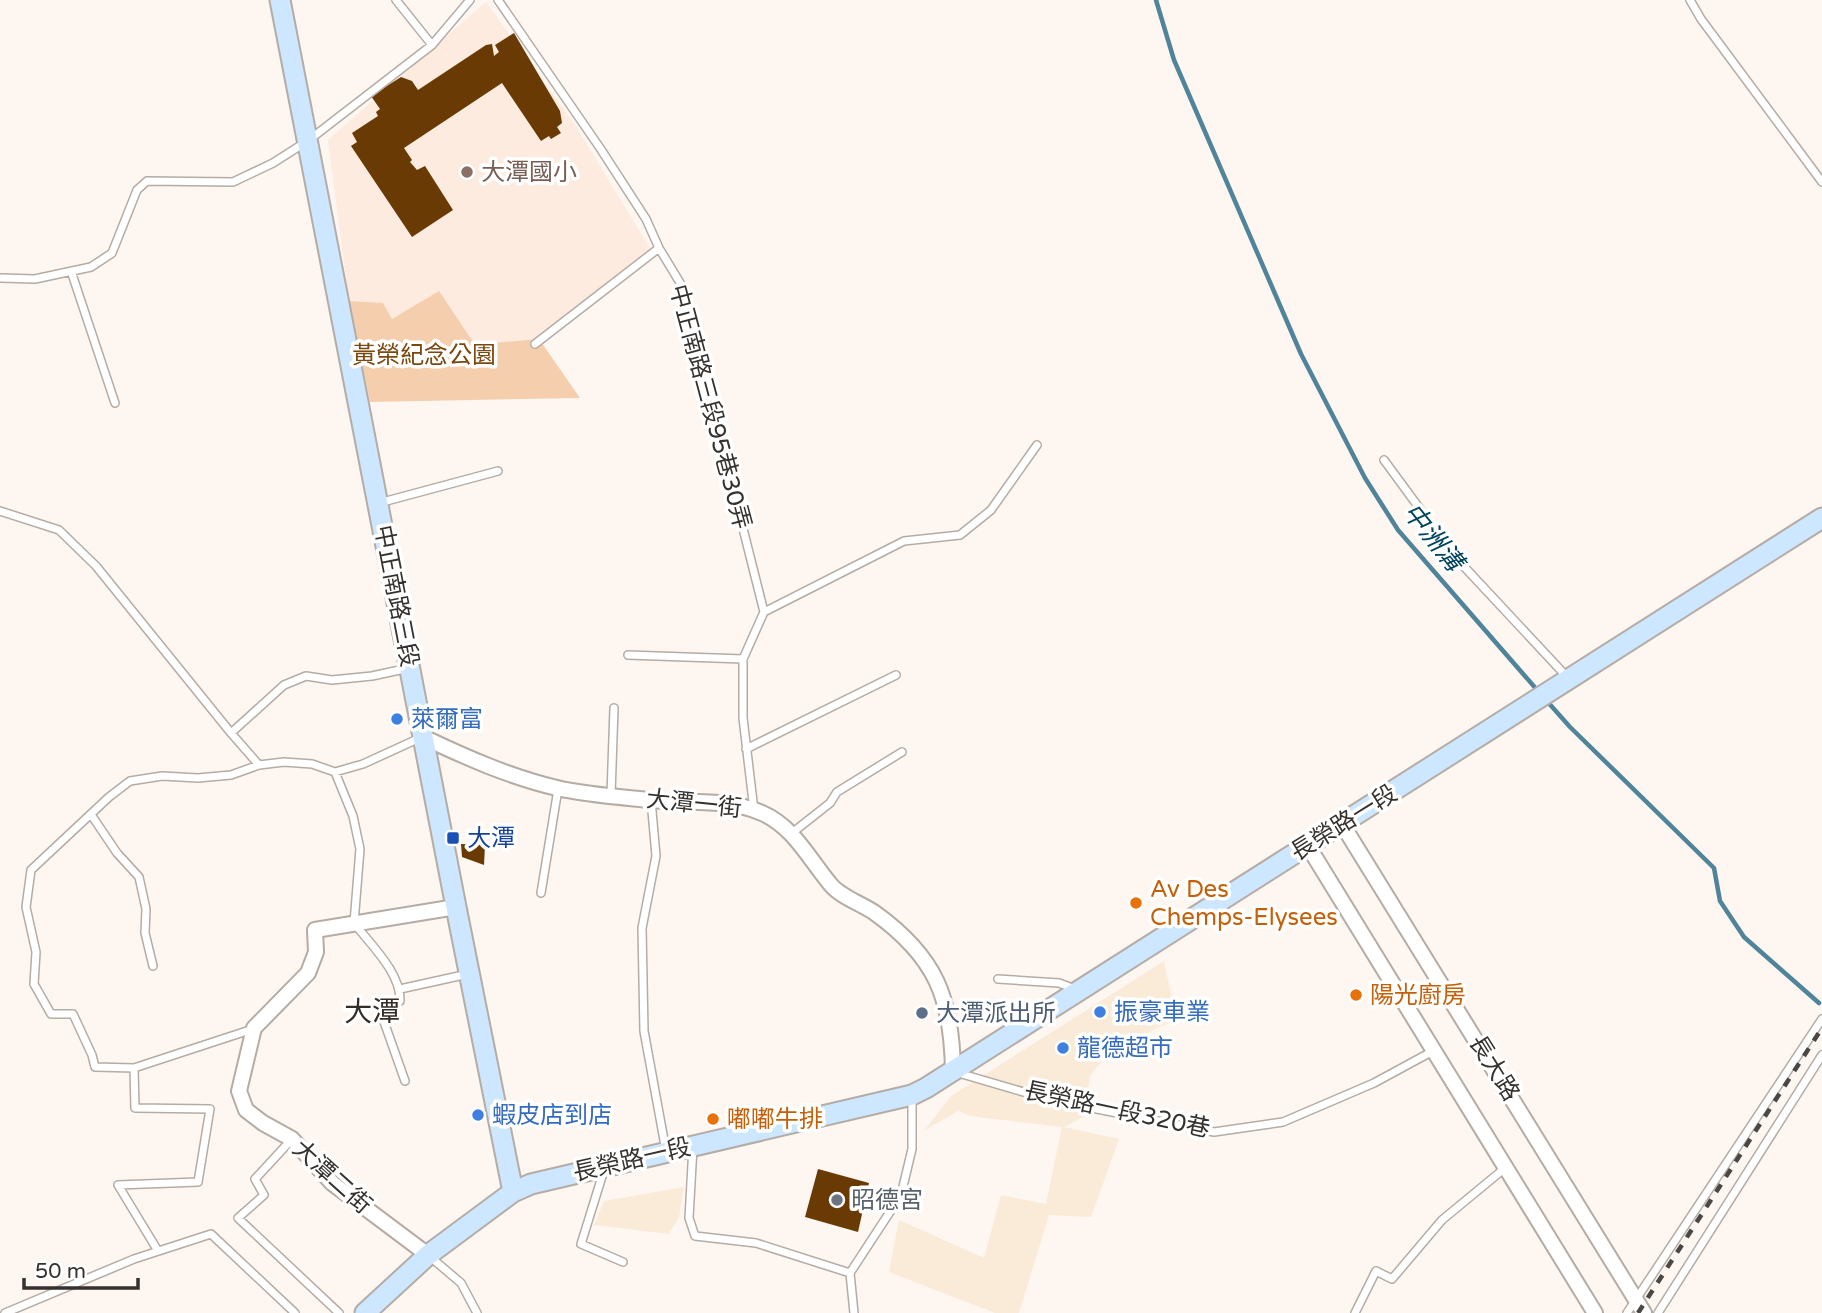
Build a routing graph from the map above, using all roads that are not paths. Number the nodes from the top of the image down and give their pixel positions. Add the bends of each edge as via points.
1 (281, 0) edge
2 (396, 0) edge
3 (470, 0) edge
4 (498, 0) edge
5 (1690, 0) edge
6 (432, 45) junction
7 (309, 140) junction
8 (1822, 182) edge
9 (659, 248) junction
10 (71, 271) junction
11 (0, 278) edge
12 (535, 344) dead end
13 (115, 402) dead end
14 (1037, 445) dead end
15 (1384, 460) dead end
16 (498, 471) dead end
17 (379, 503) junction
18 (0, 511) edge
19 (1822, 518) edge
20 (764, 612) junction
21 (628, 655) dead end
22 (743, 659) junction
23 (410, 668) junction
24 (896, 675) dead end
25 (1569, 679) junction
26 (614, 708) dead end
27 (231, 733) junction
28 (423, 737) junction
29 (746, 749) junction
30 (902, 752) dead end
31 (258, 765) junction
32 (335, 772) junction
33 (558, 788) junction
34 (611, 795) junction
35 (651, 800) junction
36 (754, 811) junction
37 (92, 816) junction
38 (1342, 824) junction
39 (792, 833) junction
40 (1308, 846) junction
41 (541, 893) dead end
42 (456, 907) junction
43 (354, 923) junction
44 (153, 966) dead end
45 (469, 974) junction
46 (998, 979) dead end
47 (400, 989) junction
48 (1079, 990) junction
49 (1822, 1019) edge
50 (254, 1028) junction
51 (1434, 1051) junction
52 (1822, 1055) edge
53 (134, 1069) junction
54 (953, 1072) junction
55 (405, 1081) dead end
56 (912, 1095) junction
57 (292, 1139) junction
58 (693, 1146) junction
59 (666, 1152) junction
60 (605, 1166) junction
61 (1506, 1167) junction
62 (513, 1192) junction
63 (158, 1251) junction
64 (428, 1255) junction
65 (623, 1262) dead end
66 (850, 1273) junction
67 (1635, 1300) junction
68 (5, 1313) edge
69 (295, 1313) edge
70 (339, 1313) edge
71 (365, 1313) edge
72 (477, 1313) edge
73 (854, 1313) edge
74 (1355, 1313) edge
75 (1595, 1313) edge
76 (1626, 1313) edge
77 (1644, 1313) edge
78 (1658, 1313) edge

1 - 7 street, 中正南路三段
2 - 6 lane
3 - 6 lane
4 - 9 lane, 中正南路三段95巷30弄 via 607,158
5 - 8 lane
6 - 7 lane
7 - 10 lane via 233,182 147,181 137,190 112,253 91,267
7 - 17 street, 中正南路三段
9 - 12 lane
9 - 20 lane, 中正南路三段95巷30弄 via 682,286
10 - 11 lane via 35,279
10 - 13 lane
14 - 20 lane via 991,510 960,535 904,541
15 - 25 lane via 1456,558
16 - 17 lane
17 - 23 street, 中正南路三段
18 - 27 lane via 59,530 96,566
19 - 25 street, 長榮路一段
20 - 22 lane
21 - 22 lane
22 - 29 lane
23 - 27 lane via 332,680 306,676 284,685
23 - 28 street, 中正南路三段
24 - 29 lane
25 - 38 street, 長榮路一段
26 - 34 lane
27 - 31 lane
28 - 32 lane
28 - 33 street, 大潭一街
28 - 42 street, 中正南路三段
29 - 36 lane
30 - 39 lane via 837,792
31 - 32 lane via 312,764
31 - 37 lane via 230,775 130,781
32 - 43 lane via 353,816 360,849
33 - 34 street, 大潭一街
33 - 41 lane
34 - 35 street, 大潭一街
35 - 36 street, 大潭一街 via 727,804
35 - 59 lane via 656,856 642,929 644,1031
36 - 39 street, 大潭一街
37 - 44 lane via 139,877
37 - 53 lane via 31,870 26,907 36,952 34,984 51,1014 74,1014 95,1067
38 - 40 street, 長榮路一段
38 - 67 street, 長大路
39 - 54 street, 大潭一街 via 833,888 901,932 919,953 939,984 948,1015
40 - 48 street, 長榮路一段
40 - 51 street, 長大路
42 - 43 street
42 - 45 street, 中正南路三段
43 - 47 lane
43 - 50 street via 315,930 316,952 308,973
45 - 47 lane
45 - 62 street, 中正南路三段
46 - 48 lane via 1059,983
47 - 55 lane via 400,1001 382,1016
48 - 54 street, 長榮路一段
49 - 67 lane
50 - 53 lane
50 - 57 street, 大潭二街 via 239,1091 246,1110
51 - 54 lane, 長榮路一段320巷 via 1283,1122 1214,1132 1051,1100
51 - 61 street, 長大路
52 - 78 lane
53 - 63 lane via 135,1108 210,1109 198,1182 118,1185
54 - 56 street, 長榮路一段
56 - 58 street, 長榮路一段
56 - 66 lane via 912,1149 901,1195
57 - 64 street, 大潭二街 via 332,1183
57 - 70 lane via 255,1179 264,1195 238,1218
58 - 59 street, 長榮路一段
58 - 66 lane via 689,1218 695,1236 756,1243
59 - 60 street, 長榮路一段
60 - 62 street, 長榮路一段
60 - 65 lane via 581,1244
61 - 74 lane via 1442,1220 1392,1279 1376,1271
61 - 75 street, 長大路
62 - 64 street, 長榮路一段
63 - 68 lane
63 - 69 lane via 211,1234
64 - 71 street, 長榮路一段
64 - 72 lane via 461,1283
66 - 73 lane
67 - 76 lane
67 - 77 street, 長大路

